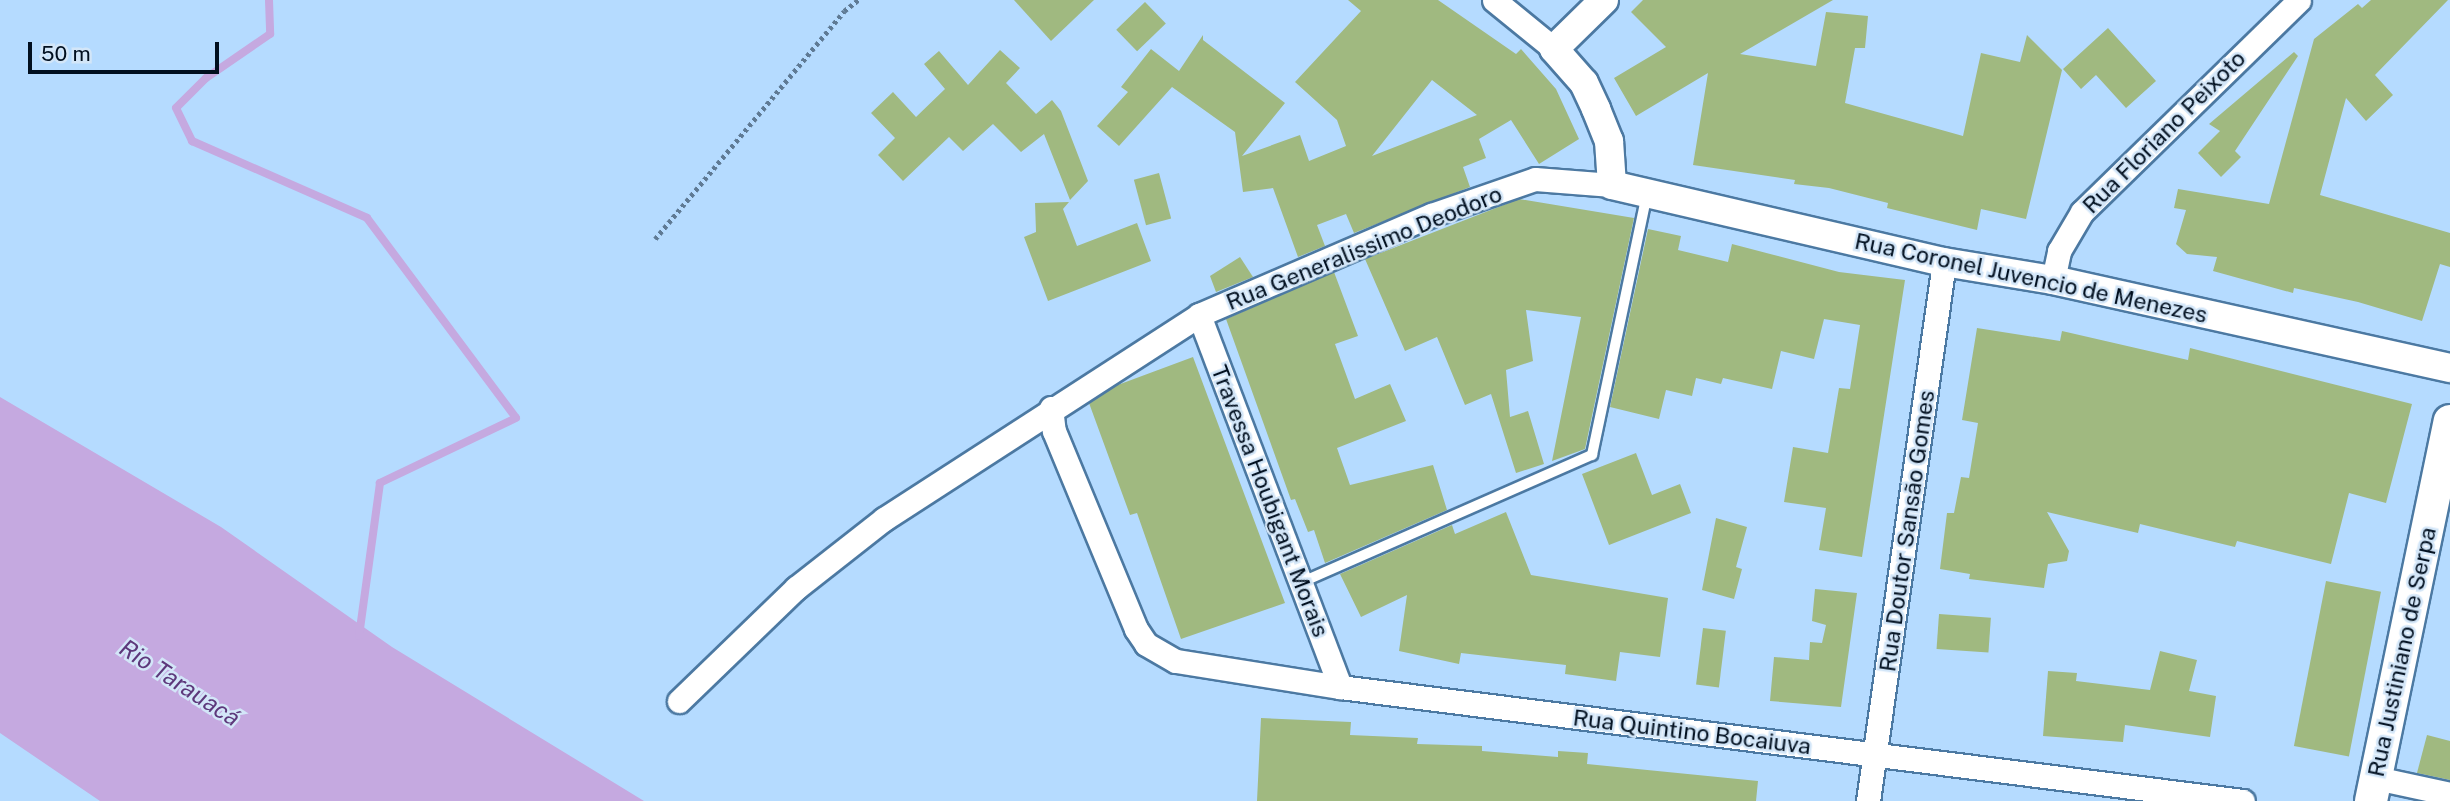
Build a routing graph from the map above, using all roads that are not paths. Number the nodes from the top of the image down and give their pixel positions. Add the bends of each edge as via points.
1 (1494, 0) edge
2 (1604, 0) edge
3 (2299, 0) edge
4 (1554, 50) junction
5 (1612, 186) junction
6 (1647, 193) junction
7 (1944, 262) junction
8 (2053, 280) junction
9 (1199, 315) junction
10 (2450, 368) edge
11 (1051, 408) junction
12 (2450, 421) edge
13 (1300, 583) junction
14 (1340, 687) junction
15 (679, 701) dead end
16 (1875, 755) junction
17 (2373, 789) edge
18 (2450, 794) edge
19 (1868, 801) edge
20 (2243, 801) edge

1 - 4 street
2 - 4 street
3 - 8 street, Rua Floriano Peixoto via 2082,212 2059,251
4 - 5 street via 1584,83 1596,109 1609,141
5 - 6 street, Rua Coronel Juvencio de Menezes
5 - 9 street, Rua Generalissimo Deodoro via 1535,179 1431,215
6 - 7 street, Rua Coronel Juvencio de Menezes
6 - 13 lane via 1592,455
7 - 8 street, Rua Coronel Juvencio de Menezes
7 - 16 street, Rua Doutor Sansão Gomes
8 - 10 street, Rua Coronel Juvencio de Menezes
9 - 11 street, Rua Generalissimo Deodoro
9 - 13 street, Travessa Houbigant Morais
11 - 14 street, Rua Quintino Bocaiuva via 1054,432 1146,644 1176,662
11 - 15 street, Rua Generalissimo Deodoro via 852,543 777,606
12 - 17 main road, Rua Justiniano de Serpa
13 - 14 street, Travessa Houbigant Morais
14 - 16 street, Rua Quintino Bocaiuva
16 - 19 street, Rua Doutor Sansão Gomes
16 - 20 street, Rua Quintino Bocaiuva
17 - 18 street

